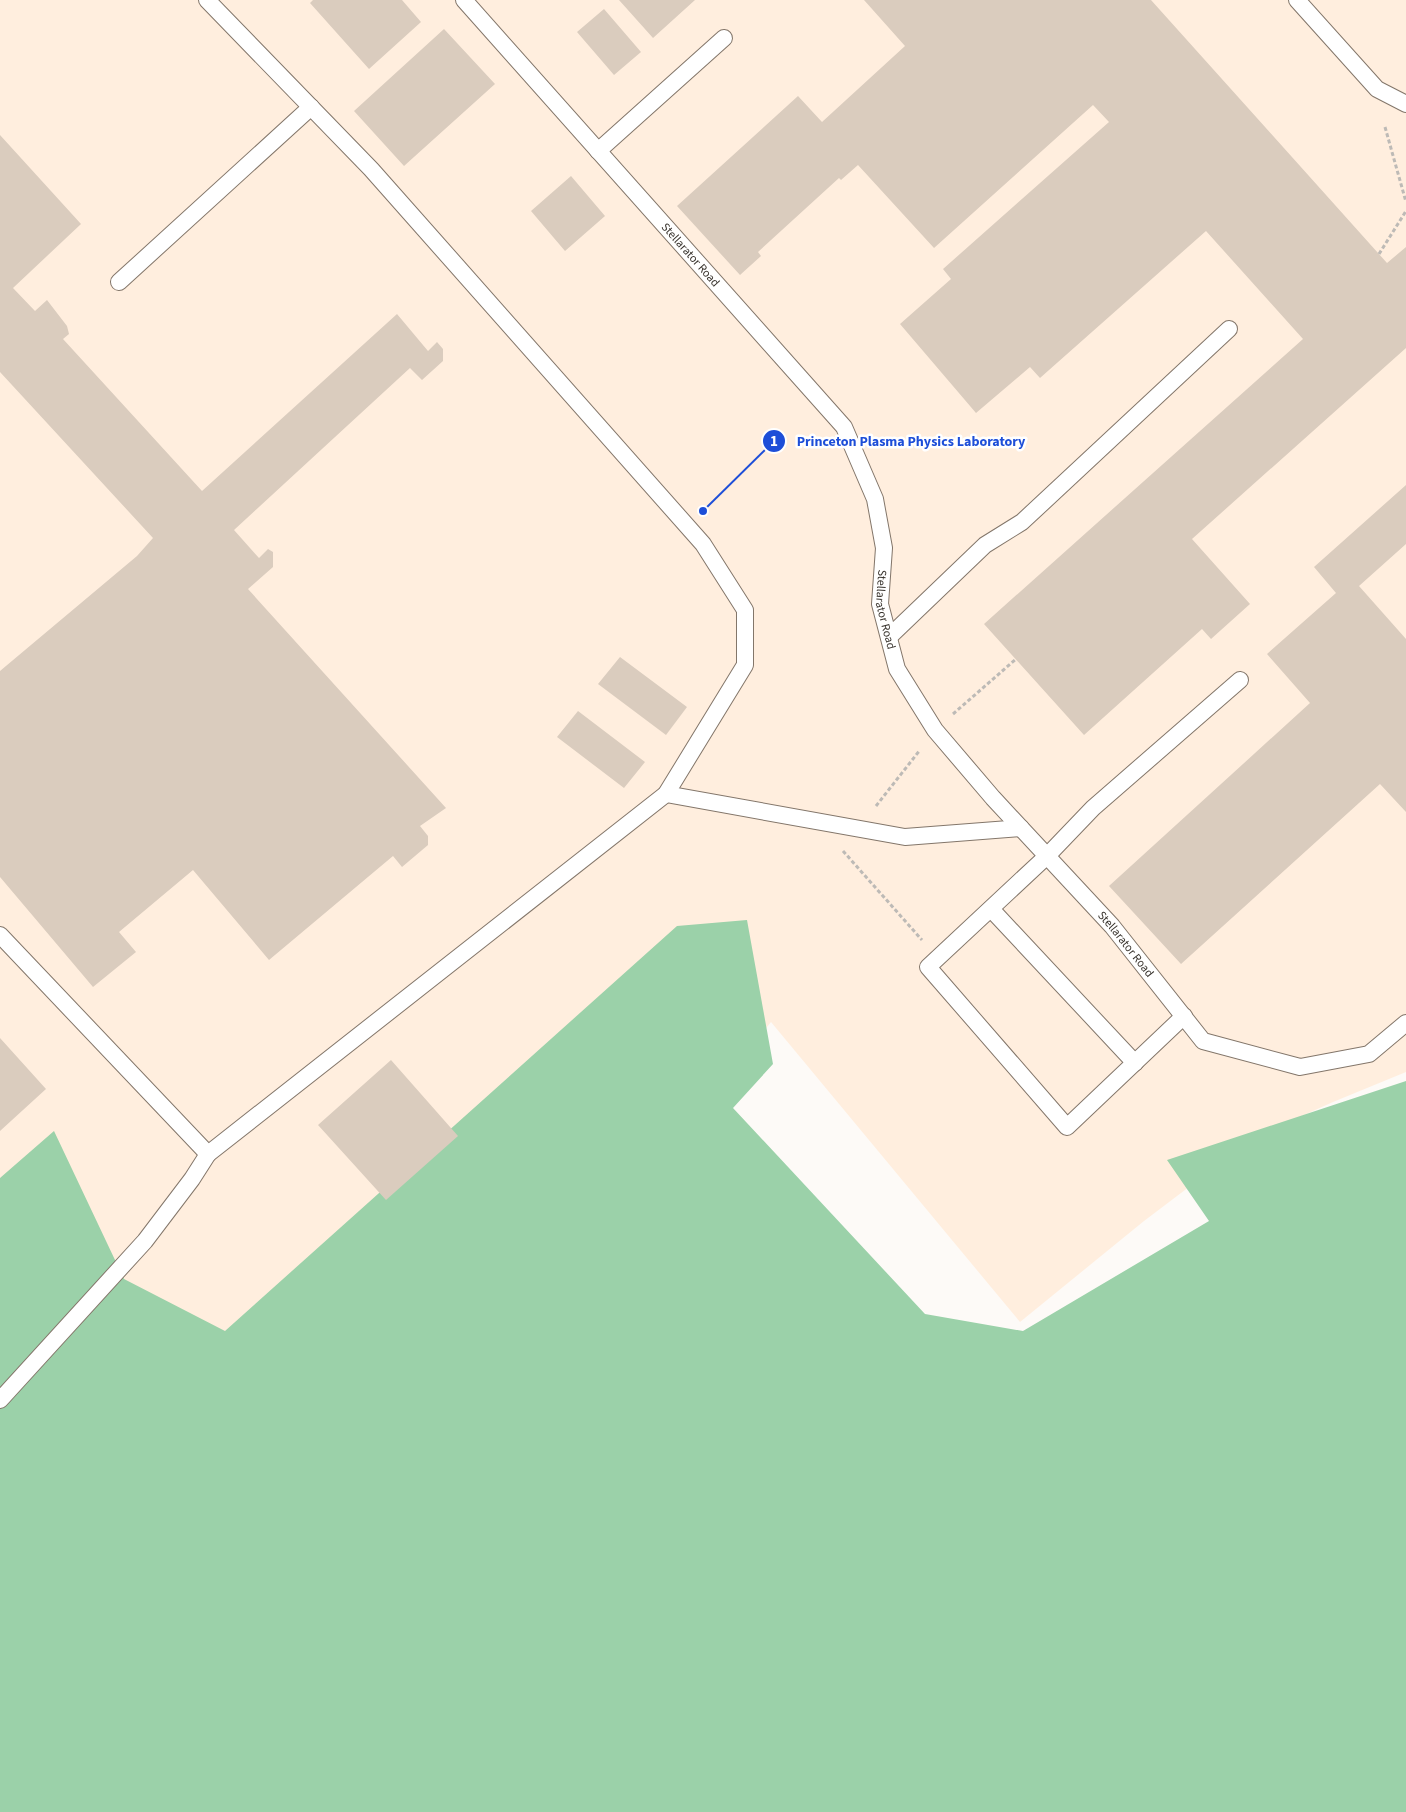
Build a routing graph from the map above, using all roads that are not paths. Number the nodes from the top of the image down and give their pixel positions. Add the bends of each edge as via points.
1 (207, 0) edge
2 (464, 0) edge
3 (1297, 0) edge
4 (724, 38) dead end
5 (1406, 104) edge
6 (311, 107) junction
7 (598, 151) junction
8 (119, 282) dead end
9 (1229, 329) dead end
10 (889, 637) junction
11 (1240, 680) dead end
12 (666, 794) junction
13 (1021, 828) junction
14 (1047, 856) junction
15 (991, 909) junction
16 (0, 935) edge
17 (1184, 1016) junction
18 (1406, 1023) edge
19 (1135, 1063) junction
20 (208, 1154) junction
21 (0, 1400) edge

1 - 6 lane
2 - 7 lane, Stellarator Road
3 - 5 lane via 1376,89
4 - 7 lane
6 - 8 lane
6 - 12 lane via 371,169 703,544 745,610 745,664
7 - 10 lane, Stellarator Road via 844,427 875,499 884,548 880,604
9 - 10 lane via 1022,522 985,545
10 - 13 lane, Stellarator Road via 897,669 935,730
11 - 14 lane via 1093,808
12 - 13 lane via 905,837
12 - 20 lane
13 - 14 lane, Stellarator Road
14 - 15 lane
14 - 17 lane, Stellarator Road via 1112,926
15 - 19 lane
15 - 19 lane via 928,967 1067,1127
16 - 20 lane
17 - 18 lane, Stellarator Road via 1204,1040 1300,1067 1369,1054
17 - 19 lane
20 - 21 lane via 145,1241

